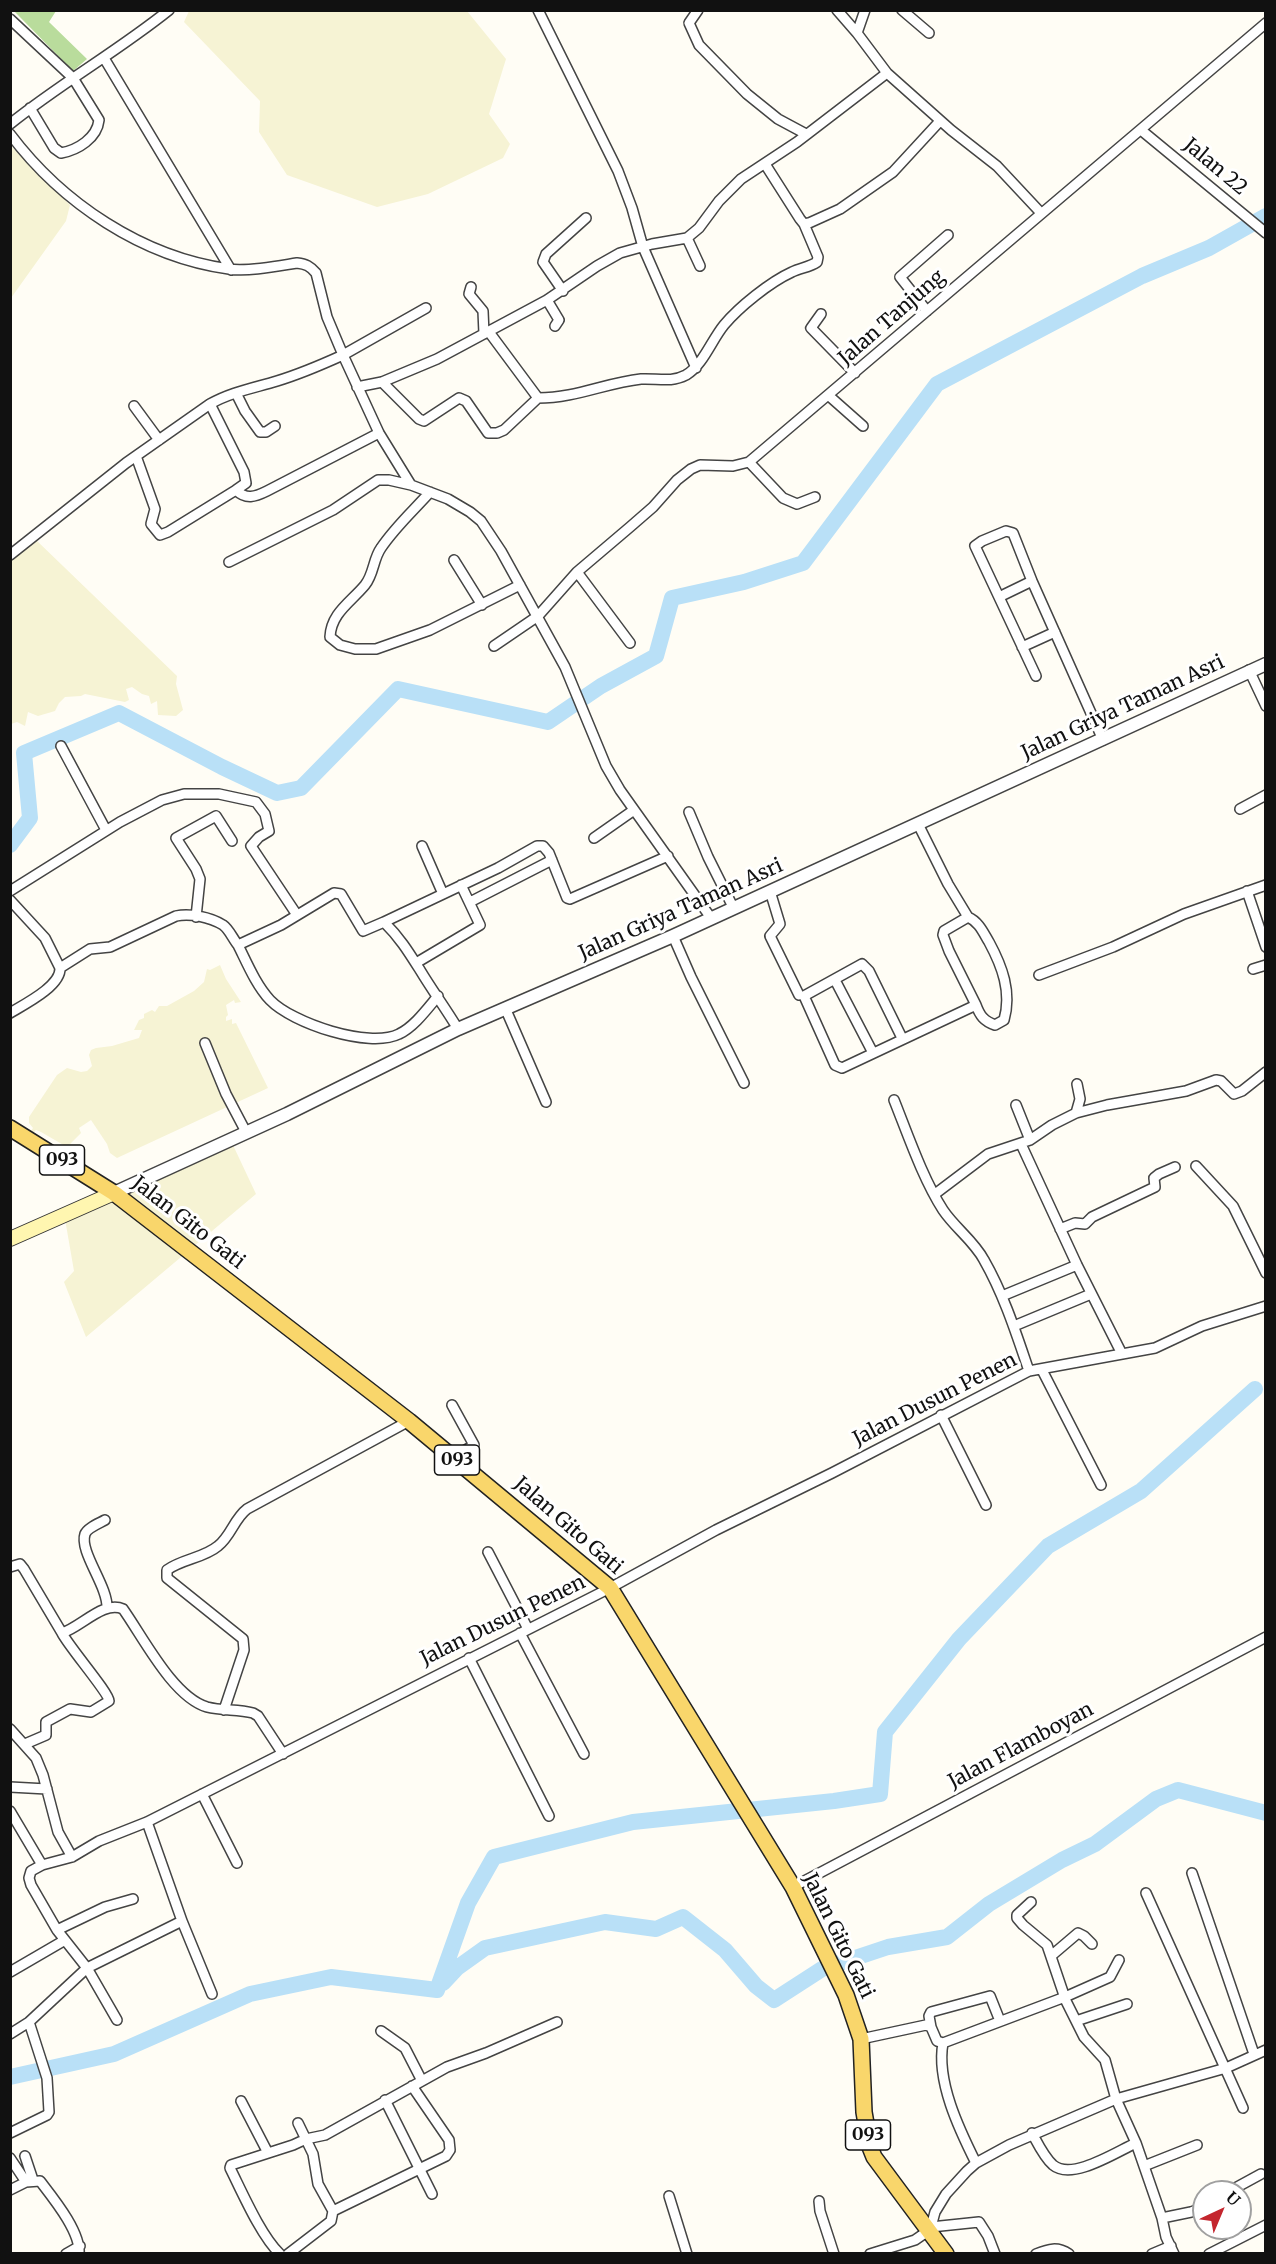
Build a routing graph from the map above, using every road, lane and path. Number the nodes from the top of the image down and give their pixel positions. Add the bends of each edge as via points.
1 (169, 10) edge
2 (538, 10) edge
3 (698, 10) edge
4 (837, 10) edge
5 (865, 10) edge
6 (902, 10) edge
7 (10, 19) edge
8 (1266, 23) edge
9 (857, 33) junction
10 (929, 33) dead end
11 (104, 58) junction
12 (887, 73) junction
13 (73, 78) junction
14 (30, 108) junction
15 (940, 121) junction
16 (10, 124) edge
17 (1141, 129) junction
18 (10, 134) edge
19 (806, 134) junction
20 (765, 164) junction
21 (1041, 213) junction
22 (586, 218) dead end
23 (804, 224) junction
24 (1266, 233) edge
25 (948, 235) dead end
26 (687, 238) junction
27 (643, 247) junction
28 (700, 266) dead end
29 (231, 270) junction
30 (471, 287) dead end
31 (563, 291) junction
32 (547, 300) junction
33 (426, 308) dead end
34 (927, 311) junction
35 (821, 314) dead end
36 (555, 326) dead end
37 (486, 333) junction
38 (343, 355) junction
39 (696, 368) junction
40 (855, 373) junction
41 (382, 382) junction
42 (357, 387) junction
43 (236, 393) junction
44 (828, 395) junction
45 (538, 398) junction
46 (210, 404) junction
47 (134, 405) dead end
48 (275, 426) dead end
49 (863, 426) dead end
50 (379, 433) junction
51 (159, 440) junction
52 (136, 456) junction
53 (749, 462) junction
54 (411, 485) junction
55 (236, 490) junction
56 (430, 492) junction
57 (814, 497) dead end
58 (10, 555) edge
59 (454, 560) dead end
60 (229, 562) dead end
61 (577, 572) junction
62 (1032, 581) junction
63 (520, 585) junction
64 (999, 597) junction
65 (483, 605) junction
66 (538, 616) junction
67 (1055, 632) junction
68 (630, 643) dead end
69 (494, 646) dead end
70 (1022, 647) junction
71 (1266, 664) edge
72 (1249, 670) junction
73 (1036, 676) dead end
74 (1266, 706) edge
75 (1103, 740) junction
76 (61, 746) dead end
77 (1266, 795) edge
78 (1240, 809) dead end
79 (634, 810) junction
80 (689, 812) dead end
81 (918, 824) junction
82 (106, 830) junction
83 (594, 838) dead end
84 (232, 841) dead end
85 (422, 846) dead end
86 (668, 856) junction
87 (552, 860) junction
88 (461, 885) junction
89 (1266, 885) edge
90 (10, 891) edge
91 (770, 891) junction
92 (1247, 891) junction
93 (443, 894) junction
94 (10, 900) edge
95 (470, 902) junction
96 (733, 907) junction
97 (297, 915) junction
98 (196, 916) junction
99 (968, 917) junction
100 (711, 918) junction
101 (384, 922) junction
102 (674, 936) junction
103 (238, 945) junction
104 (1266, 947) edge
105 (416, 963) junction
106 (1266, 965) edge
107 (60, 968) junction
108 (1252, 969) dead end
109 (1039, 975) dead end
110 (835, 980) junction
111 (799, 995) dead end
112 (438, 996) junction
113 (976, 1005) junction
114 (506, 1010) junction
115 (10, 1013) edge
116 (458, 1029) junction
117 (902, 1038) junction
118 (205, 1043) dead end
119 (873, 1053) junction
120 (1266, 1072) edge
121 (744, 1083) dead end
122 (1077, 1084) dead end
123 (894, 1100) dead end
124 (546, 1102) dead end
125 (1016, 1105) dead end
126 (1076, 1113) junction
127 (10, 1128) edge
128 (246, 1132) junction
129 (1026, 1142) junction
130 (1196, 1166) dead end
131 (1175, 1167) dead end
132 (114, 1192) junction
133 (935, 1194) junction
134 (1060, 1229) junction
135 (10, 1239) edge
136 (1077, 1265) junction
137 (1266, 1273) edge
138 (1091, 1294) junction
139 (1002, 1296) junction
140 (1266, 1306) edge
141 (1014, 1326) junction
142 (1122, 1354) junction
143 (1042, 1370) junction
144 (1029, 1371) junction
145 (452, 1405) dead end
146 (941, 1415) junction
147 (409, 1421) junction
148 (454, 1458) junction
149 (1101, 1485) dead end
150 (986, 1505) dead end
151 (105, 1520) dead end
152 (488, 1552) dead end
153 (10, 1567) edge
154 (610, 1588) junction
155 (107, 1608) junction
156 (524, 1631) junction
157 (62, 1633) junction
158 (1266, 1637) edge
159 (469, 1658) junction
160 (224, 1710) junction
161 (10, 1729) edge
162 (25, 1744) junction
163 (283, 1754) junction
164 (584, 1754) dead end
165 (46, 1783) junction
166 (10, 1787) edge
167 (202, 1794) junction
168 (10, 1811) edge
169 (549, 1816) dead end
170 (147, 1822) junction
171 (72, 1857) junction
172 (237, 1863) dead end
173 (42, 1865) junction
174 (1192, 1873) dead end
175 (793, 1887) junction
176 (1146, 1893) dead end
177 (133, 1899) dead end
178 (1031, 1902) dead end
179 (182, 1921) junction
180 (57, 1930) junction
181 (65, 1940) junction
182 (1092, 1944) dead end
183 (1051, 1956) junction
184 (1119, 1960) dead end
185 (87, 1968) junction
186 (10, 1972) edge
187 (212, 1994) dead end
188 (1065, 1997) junction
189 (1126, 2004) dead end
190 (117, 2020) dead end
191 (1000, 2021) junction
192 (1076, 2021) junction
193 (28, 2022) junction
194 (557, 2022) dead end
195 (931, 2027) junction
196 (381, 2031) dead end
197 (10, 2034) edge
198 (861, 2039) junction
199 (943, 2043) junction
200 (1266, 2050) edge
201 (1254, 2054) junction
202 (1226, 2068) junction
203 (422, 2081) junction
204 (412, 2086) junction
205 (1116, 2099) junction
206 (385, 2100) junction
207 (241, 2101) dead end
208 (1243, 2108) dead end
209 (297, 2122) dead end
210 (10, 2133) edge
211 (1032, 2133) junction
212 (306, 2139) junction
213 (1136, 2143) junction
214 (1197, 2145) dead end
215 (268, 2153) junction
216 (25, 2156) dead end
217 (10, 2158) edge
218 (976, 2163) junction
219 (1144, 2166) junction
220 (420, 2169) junction
221 (1261, 2174) dead end
222 (1250, 2180) edge
223 (29, 2181) junction
224 (10, 2190) edge
225 (432, 2194) dead end
226 (669, 2196) dead end
227 (819, 2201) dead end
228 (1192, 2210) edge
229 (333, 2211) junction
230 (1162, 2218) junction
231 (1266, 2225) edge
232 (930, 2229) junction
233 (80, 2250) edge
234 (1172, 2250) edge
235 (66, 2253) edge
236 (280, 2253) edge
237 (288, 2253) edge
238 (687, 2253) edge
239 (834, 2253) edge
240 (870, 2253) edge
241 (946, 2253) edge
242 (995, 2253) edge
243 (1036, 2253) edge
244 (1069, 2253) edge
245 (1152, 2253) edge
246 (1209, 2253) edge

1 - 11 street
2 - 27 street via 618,171
3 - 19 street via 689,23 699,45 762,107
4 - 9 street
5 - 9 street
6 - 10 street
7 - 13 street
8 - 17 street, Jalan Tanjung
9 - 12 street
11 - 13 street
11 - 29 street
12 - 15 street
12 - 19 street
13 - 14 street
13 - 14 street via 99,120 91,139 61,153
14 - 16 street
15 - 21 street via 997,166
15 - 23 street via 893,172 840,209
17 - 21 street, Jalan Tanjung
17 - 24 street, Jalan 22
18 - 29 street via 65,192 105,221 169,254
19 - 20 street
20 - 23 street
20 - 26 street via 730,189 709,218
21 - 34 street, Jalan Tanjung
22 - 31 street via 543,261
23 - 39 street via 817,262 765,289 732,316
25 - 34 street via 900,277
26 - 27 street
26 - 28 street
27 - 31 street via 605,261
27 - 39 street
29 - 38 street via 297,263 311,268
30 - 37 street via 470,294 483,311
31 - 32 street
32 - 36 street via 559,320
32 - 37 street
33 - 38 street
34 - 40 street, Jalan Tanjung
35 - 40 street via 811,328
37 - 41 street
37 - 45 street
38 - 42 street
38 - 43 street via 313,369
39 - 45 street via 672,380 643,379 560,398
40 - 44 street, Jalan Tanjung
41 - 42 street
41 - 45 street via 419,419 424,421 459,398 466,401 488,433 497,434
42 - 50 street
43 - 46 street
43 - 48 street via 260,432
44 - 49 street
44 - 53 street, Jalan Tanjung
46 - 51 street
46 - 55 street via 244,472 246,483
47 - 51 street
50 - 54 street
50 - 55 street via 258,496 249,498
51 - 52 street
52 - 55 street via 155,509 151,524 160,535
52 - 58 street
53 - 57 street via 783,498 797,504
53 - 61 street via 691,469
54 - 56 street
54 - 60 street via 378,480 333,510
56 - 63 street via 455,502 481,521
56 - 65 street via 380,550 365,585 340,610 330,637 355,649 376,649
59 - 65 street
61 - 66 street
61 - 68 street
62 - 64 street
62 - 64 street via 1013,533 1006,531 982,541 975,546
62 - 67 street
63 - 65 street
63 - 66 street
64 - 70 street
66 - 69 street
66 - 79 street via 565,667 606,766
67 - 70 street
67 - 75 street
70 - 73 street
71 - 72 street, Jalan Griya Taman Asri
72 - 74 street
72 - 75 street, Jalan Griya Taman Asri
75 - 81 street, Jalan Griya Taman Asri
76 - 82 street
77 - 78 street
79 - 83 street
79 - 86 street
80 - 96 street
81 - 91 street, Jalan Griya Taman Asri
81 - 99 street
82 - 90 street
82 - 97 street via 162,800 184,794 219,794 256,802 265,814 269,831 251,846
84 - 98 street via 216,816 176,838 200,879
85 - 93 street
86 - 87 street via 570,899
86 - 100 street
87 - 88 street via 543,846 537,846
87 - 95 street
88 - 93 street
88 - 95 street
89 - 92 street
91 - 96 street, Jalan Griya Taman Asri
91 - 111 street via 780,924 770,936
92 - 104 street
92 - 109 street
93 - 101 street
94 - 107 street via 45,938
95 - 105 street via 479,927
96 - 100 street, Jalan Griya Taman Asri
97 - 101 street via 334,893 341,894 363,931
97 - 103 street
98 - 103 street via 225,926
98 - 107 street via 176,916 110,947 90,949
99 - 113 street via 943,935
99 - 113 street via 975,920 1000,963 1006,990 1004,1020 995,1025 986,1022
100 - 102 street, Jalan Griya Taman Asri
101 - 105 street
102 - 114 street, Jalan Griya Taman Asri
102 - 121 street
103 - 112 street via 268,998 292,1017 318,1028 372,1037 398,1035
105 - 112 street
106 - 108 street
107 - 115 street via 49,987
110 - 117 street via 859,965 867,968
110 - 119 street
110 - 119 street via 804,996 836,1065 845,1067
112 - 116 street
113 - 117 street
114 - 116 street, Jalan Griya Taman Asri
114 - 124 street
116 - 128 street, Jalan Griya Taman Asri
117 - 119 street
118 - 128 street
120 - 126 street via 1234,1094 1216,1080 1186,1091
122 - 126 street via 1080,1099
123 - 133 street
125 - 129 street
126 - 129 street
127 - 132 main road, Jalan Gito Gati / 093
128 - 132 street, Jalan Griya Taman Asri
129 - 133 street via 988,1154
129 - 134 street
130 - 137 street via 1233,1206
131 - 134 street via 1159,1173 1154,1178 1155,1187 1085,1224 1075,1222
132 - 135 main road
132 - 147 main road, Jalan Gito Gati / 093
133 - 139 street via 952,1223 978,1250
134 - 136 street
136 - 138 street
136 - 139 street
138 - 141 street
138 - 142 street
139 - 141 street
140 - 142 street, Jalan Dusun Penen via 1202,1326 1155,1348
141 - 144 street
142 - 143 street, Jalan Dusun Penen
143 - 144 street, Jalan Dusun Penen
143 - 149 street
144 - 146 street, Jalan Dusun Penen
145 - 148 street via 474,1445
146 - 150 street
146 - 154 street, Jalan Dusun Penen
147 - 148 main road, Jalan Gito Gati / 093
147 - 160 street via 247,1509 216,1548 167,1570 167,1578 243,1639 244,1650
148 - 154 main road, Jalan Gito Gati / 093
151 - 155 street via 85,1536
152 - 156 street
153 - 157 street via 20,1564 24,1569
154 - 156 street, Jalan Dusun Penen
154 - 175 main road, Jalan Gito Gati / 093
155 - 157 street
155 - 160 street via 123,1609 157,1662 186,1694 204,1706
156 - 159 street, Jalan Dusun Penen
156 - 164 street
157 - 162 street via 109,1701 91,1712 67,1710 46,1722 46,1735
158 - 175 street, Jalan Flamboyan
159 - 163 street, Jalan Dusun Penen
159 - 169 street
160 - 163 street via 247,1711 258,1716
161 - 162 street
162 - 165 street via 36,1758
163 - 167 street, Jalan Dusun Penen
165 - 166 street
165 - 171 street via 58,1832
167 - 170 street, Jalan Dusun Penen
167 - 172 street
168 - 173 street
170 - 171 street, Jalan Dusun Penen via 99,1841
170 - 179 street
171 - 173 street, Jalan Dusun Penen
173 - 180 street via 31,1871 29,1878
174 - 201 street
175 - 198 main road, Jalan Gito Gati / 093 via 846,1995
176 - 202 street
177 - 180 street via 105,1907
178 - 183 street via 1017,1918 1047,1945
179 - 185 street
179 - 187 street
180 - 181 street
181 - 185 street
181 - 186 street
182 - 183 street via 1078,1934
183 - 188 street
184 - 188 street via 1110,1977
185 - 190 street
185 - 193 street
188 - 191 street
188 - 192 street
189 - 192 street
191 - 195 street via 990,1996 931,2012
191 - 199 street
192 - 205 street via 1084,2037 1102,2056
193 - 197 street
193 - 210 street via 47,2078 49,2114
194 - 203 street
195 - 198 street
195 - 199 street via 937,2041
196 - 203 street via 405,2048
198 - 232 main road, Jalan Gito Gati / 093 via 864,2112 870,2147 879,2166
199 - 218 street via 940,2055 945,2085
200 - 201 street
201 - 202 street
202 - 205 street
202 - 208 street
203 - 204 street
204 - 206 street
204 - 220 street via 451,2145 446,2156
205 - 211 street
205 - 213 street
206 - 212 street via 325,2135
206 - 220 street
207 - 215 street
209 - 212 street
211 - 213 street via 1046,2158 1064,2171 1077,2170
211 - 218 street
212 - 215 street
212 - 229 street via 318,2184
213 - 219 street
214 - 219 street
215 - 236 street via 230,2168
216 - 223 street
217 - 223 street
218 - 232 street via 946,2194
219 - 230 street
220 - 225 street
220 - 229 street
221 - 222 street
223 - 224 street
223 - 233 street via 39,2181 52,2197 77,2236
226 - 238 street
227 - 239 street
228 - 230 street
229 - 237 street via 331,2221
230 - 234 street
231 - 246 street
232 - 240 street via 915,2240
232 - 241 main road, Jalan Gito Gati / 093
232 - 242 street via 979,2222
233 - 235 street
234 - 245 street
243 - 244 street via 1053,2248

